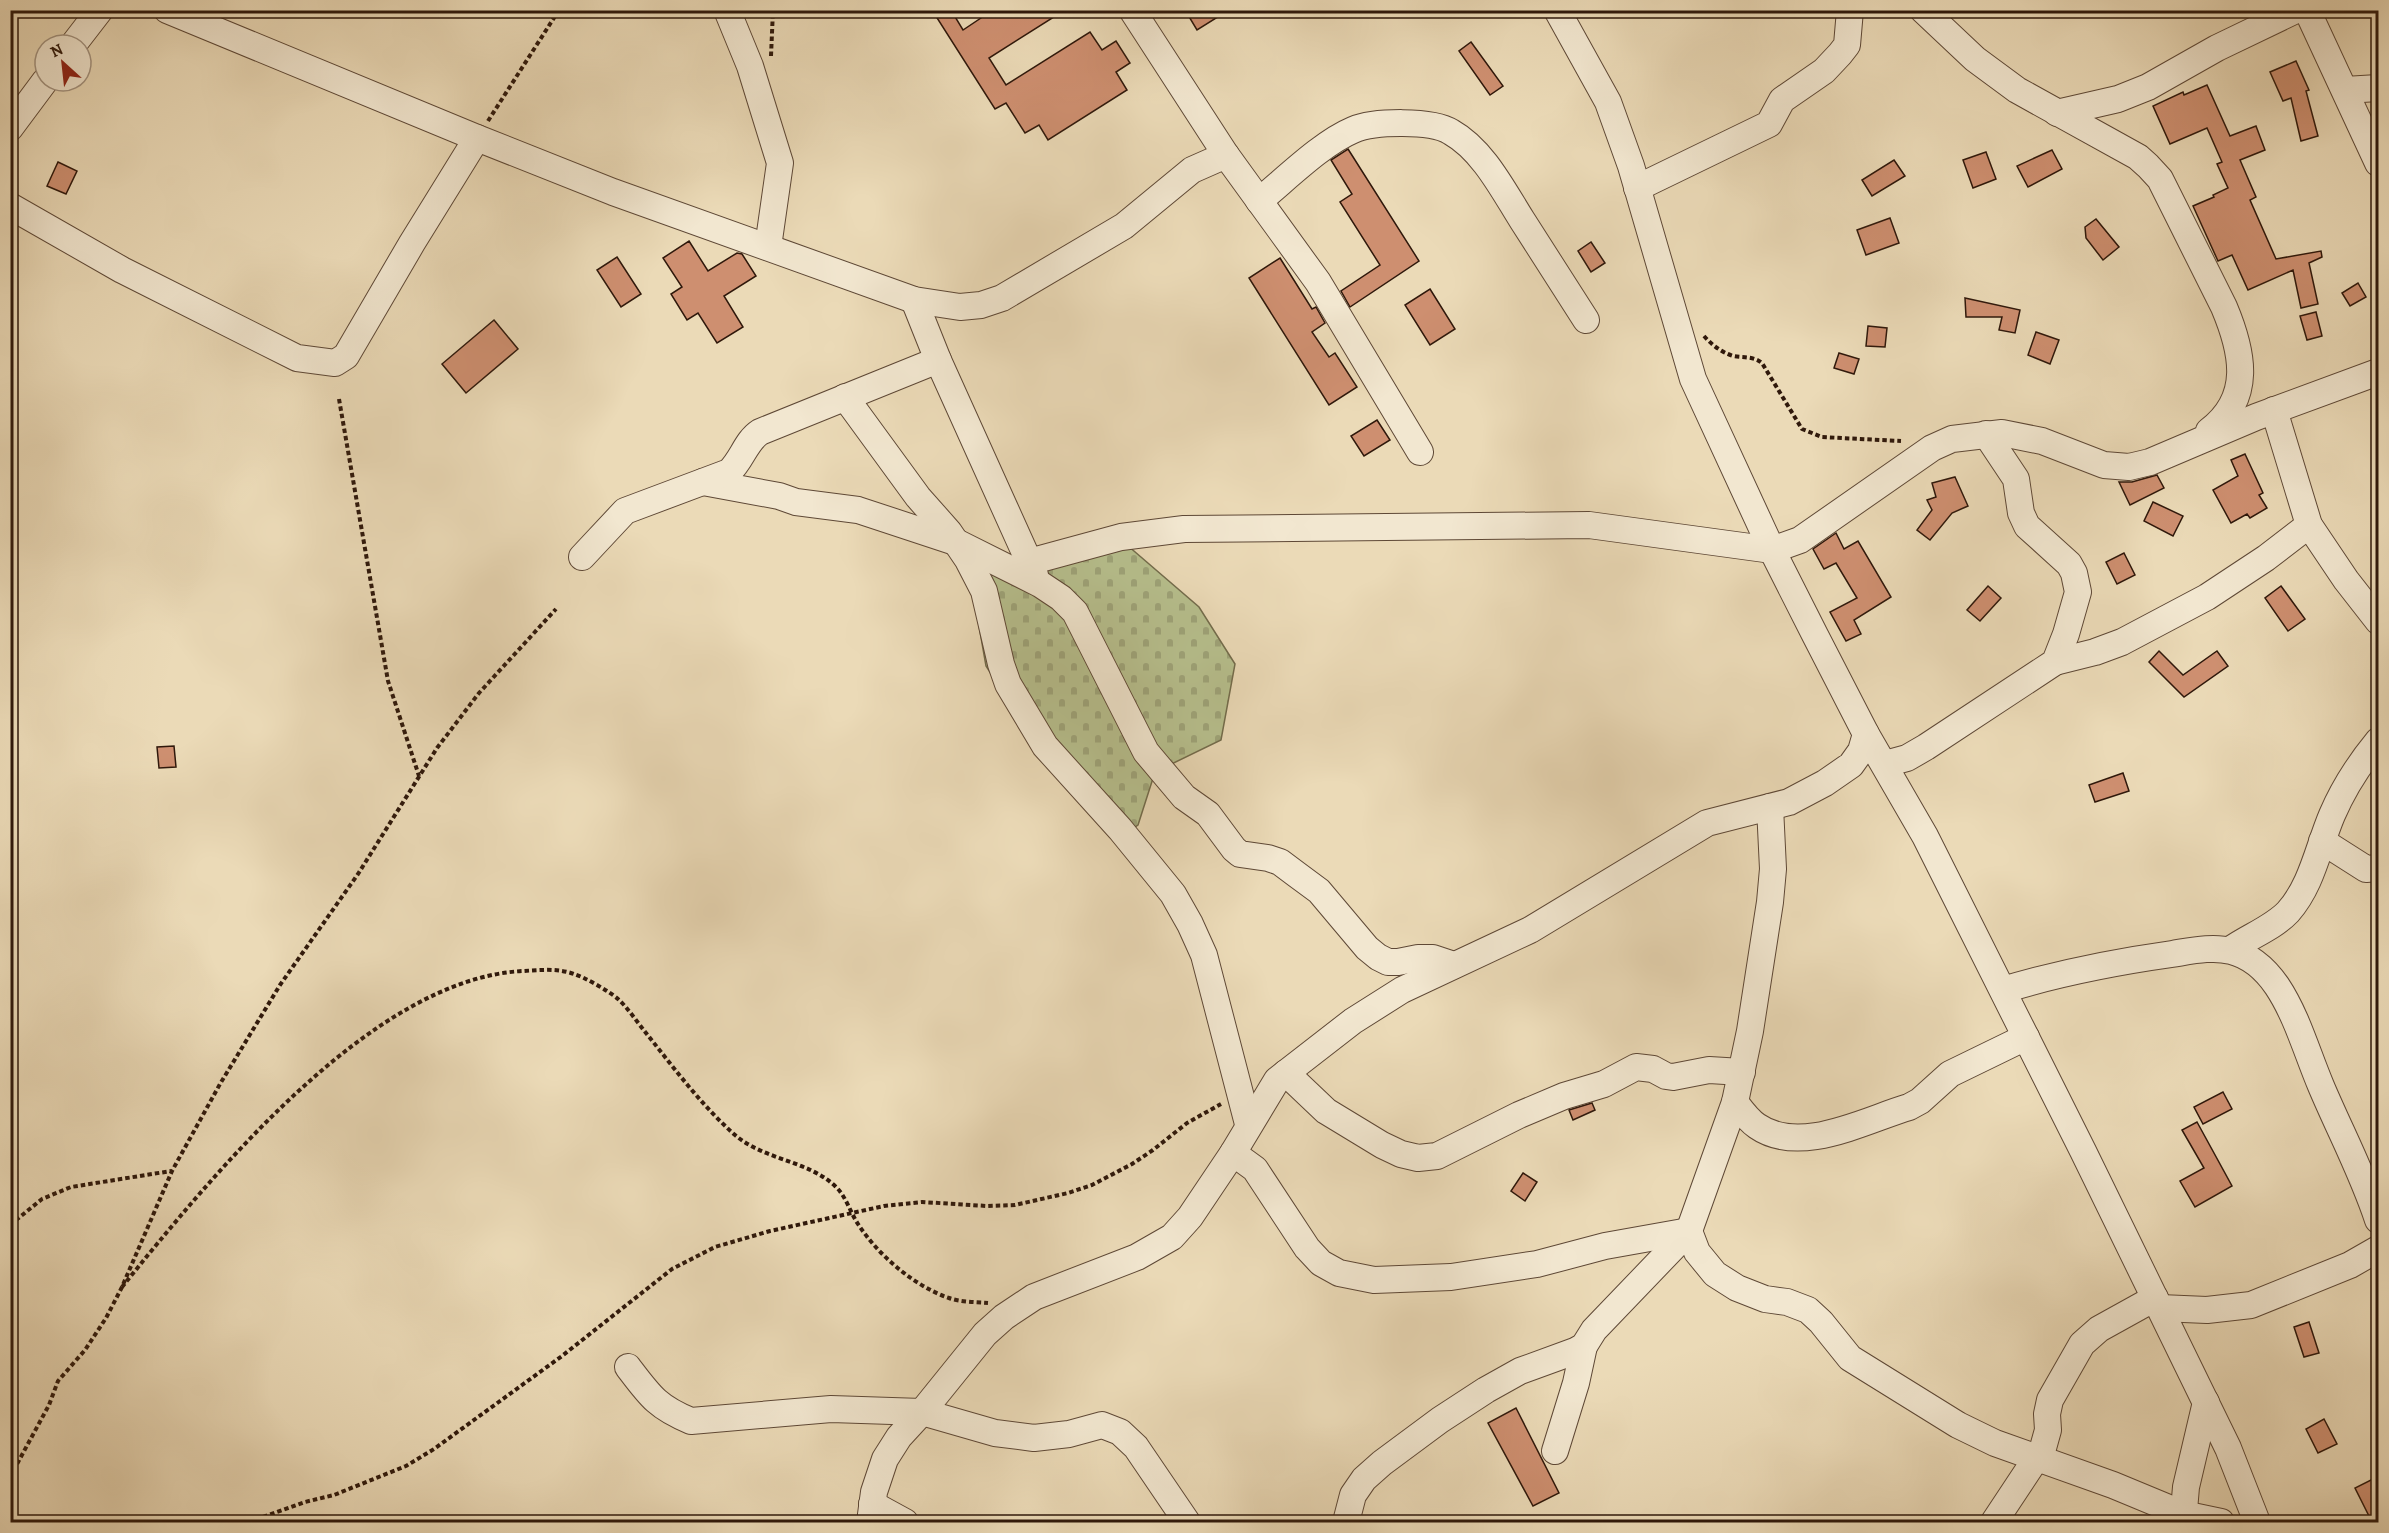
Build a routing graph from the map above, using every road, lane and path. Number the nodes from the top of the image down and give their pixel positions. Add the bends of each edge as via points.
1 (167, 10) edge
2 (559, 10) edge
3 (727, 10) edge
4 (1132, 10) edge
5 (1557, 10) edge
6 (1850, 10) edge
7 (1923, 10) edge
8 (2296, 10) edge
9 (2307, 10) edge
10 (96, 12) edge
11 (81, 33) edge
12 (2379, 88) edge
13 (2345, 90) junction
14 (36, 93) edge
15 (2056, 113) junction
16 (10, 128) edge
17 (477, 138) junction
18 (1226, 155) junction
19 (2379, 163) edge
20 (1637, 188) junction
21 (1259, 201) junction
22 (10, 206) edge
23 (768, 247) junction
24 (914, 300) junction
25 (1586, 320) dead end
26 (1703, 334) dead end
27 (938, 360) junction
28 (2379, 372) edge
29 (845, 397) junction
30 (339, 399) dead end
31 (2274, 410) junction
32 (1986, 434) junction
33 (1911, 441) dead end
34 (2191, 444) junction
35 (1420, 452) dead end
36 (703, 482) junction
37 (2309, 525) junction
38 (958, 543) junction
39 (1772, 550) junction
40 (582, 557) dead end
41 (1034, 573) junction
42 (556, 609) dead end
43 (2379, 621) edge
44 (2055, 662) junction
45 (1866, 734) junction
46 (2379, 741) edge
47 (1885, 764) junction
48 (419, 777) junction
49 (1770, 807) junction
50 (2322, 841) junction
51 (2379, 868) edge
52 (2230, 950) junction
53 (1454, 964) junction
54 (2003, 990) junction
55 (2026, 1037) junction
56 (1286, 1072) junction
57 (1742, 1072) junction
58 (1240, 1096) junction
59 (1735, 1102) junction
60 (1248, 1124) junction
61 (1233, 1153) junction
62 (172, 1171) junction
63 (852, 1213) junction
64 (2379, 1220) edge
65 (10, 1225) edge
66 (1689, 1231) junction
67 (2378, 1248) edge
68 (122, 1287) junction
69 (2157, 1303) junction
70 (997, 1304) dead end
71 (1584, 1346) junction
72 (628, 1367) dead end
73 (2206, 1402) junction
74 (922, 1412) junction
75 (1555, 1451) dead end
76 (2037, 1460) junction
77 (10, 1478) edge
78 (871, 1513) edge
79 (2183, 1518) edge
80 (249, 1522) edge
81 (906, 1522) edge
82 (1186, 1522) edge
83 (1346, 1522) edge
84 (1994, 1522) edge
85 (2222, 1522) edge
86 (2257, 1522) edge

1 - 17 street
2 - 17 path
3 - 23 street via 750,66 780,163
4 - 18 street
5 - 20 street via 1608,102
6 - 20 street via 1846,45 1840,54 1824,71 1782,100 1769,124
7 - 15 street via 1976,59
8 - 15 street via 2148,87 2118,99
9 - 13 street
10 - 11 street
12 - 13 street
13 - 19 street
14 - 16 street
15 - 34 street via 2138,158 2160,178 2228,317 2240,371 2235,403 2226,416
17 - 22 street via 346,356 335,363 297,358 123,270
17 - 23 street
18 - 21 street
18 - 24 street via 1192,170 1124,226 1002,298 960,307
20 - 39 street via 1693,379
21 - 25 street via 1352,130 1379,124 1442,127 1459,136 1489,168
21 - 35 street via 1318,282
23 - 24 street
24 - 27 street
26 - 33 path via 1720,351 1762,363 1802,429 1822,437
27 - 29 street
27 - 41 street
28 - 31 street
29 - 36 street via 760,432 733,468
29 - 38 street via 918,497
30 - 48 path via 388,681
31 - 34 street
31 - 37 street
32 - 34 street via 2042,441 2118,467 2150,462
32 - 39 street via 1942,443 1800,540
32 - 44 street via 2016,479 2027,526 2068,564 2077,581 2075,603
36 - 38 street via 796,502 858,510
36 - 40 street via 625,511
37 - 43 street
37 - 44 street via 2207,597 2122,642
38 - 41 street
38 - 58 street via 984,591 1008,684 1046,746 1173,894 1190,924 1204,955
39 - 41 street via 1589,525 1184,529 1121,537
39 - 45 street
41 - 53 street via 1075,612 1157,768 1184,797 1208,813 1234,849 1240,854 1280,862 1312,885 1378,957 1388,962 1433,958
42 - 48 path via 479,693
44 - 47 street via 1926,747
45 - 47 street
45 - 49 street via 1851,765 1789,802
46 - 50 street via 2342,793
47 - 54 street
48 - 62 path via 358,874 280,985
49 - 53 street via 1707,823 1530,930
49 - 57 street via 1770,902
50 - 51 street via 2366,869
50 - 52 street via 2301,894 2287,913
52 - 54 street via 2199,949 2138,958
52 - 64 street via 2262,968 2291,1011
53 - 56 street via 1353,1021
54 - 55 street
55 - 59 street via 1950,1074 1909,1107 1816,1137 1791,1138 1767,1132
55 - 69 street
56 - 57 street via 1326,1111 1382,1145 1418,1158 1437,1156 1519,1115 1604,1084 1636,1067 1673,1077 1709,1070
56 - 60 street
57 - 59 street
58 - 60 street
58 - 63 path via 1187,1123 1132,1164 1068,1193 1015,1205 922,1202
59 - 66 street
60 - 61 street
61 - 66 street via 1255,1169 1320,1263 1339,1273 1374,1280 1451,1277 1537,1264 1605,1246
61 - 74 street via 1172,1237 1137,1257 1035,1297 1004,1317 985,1334
62 - 65 path via 71,1187 42,1199
62 - 68 path
63 - 68 path via 837,1188 821,1175 737,1137 617,998 574,974 551,969 499,972 437,994 393,1018 344,1053 242,1146
63 - 70 path via 874,1245 922,1284 951,1299
63 - 80 path via 715,1247 672,1269 562,1356 406,1466 334,1495
66 - 71 street via 1594,1330
66 - 76 street via 1697,1252 1714,1274 1765,1299 1808,1310 1851,1358 1958,1425
67 - 69 street via 2350,1265 2251,1305 2207,1310
68 - 77 path via 85,1350 58,1381
69 - 73 street
69 - 76 street via 2099,1329 2082,1344 2050,1400 2048,1430
71 - 75 street
71 - 83 street via 1520,1371 1486,1390 1388,1458 1364,1479 1353,1495
72 - 74 street via 653,1400 691,1421 831,1408
73 - 79 street via 2186,1487
73 - 86 street
74 - 78 street via 885,1459
74 - 82 street via 995,1433 1034,1438 1102,1425 1120,1432 1136,1447
76 - 79 street via 2113,1485
76 - 84 street
78 - 81 street
79 - 85 street

